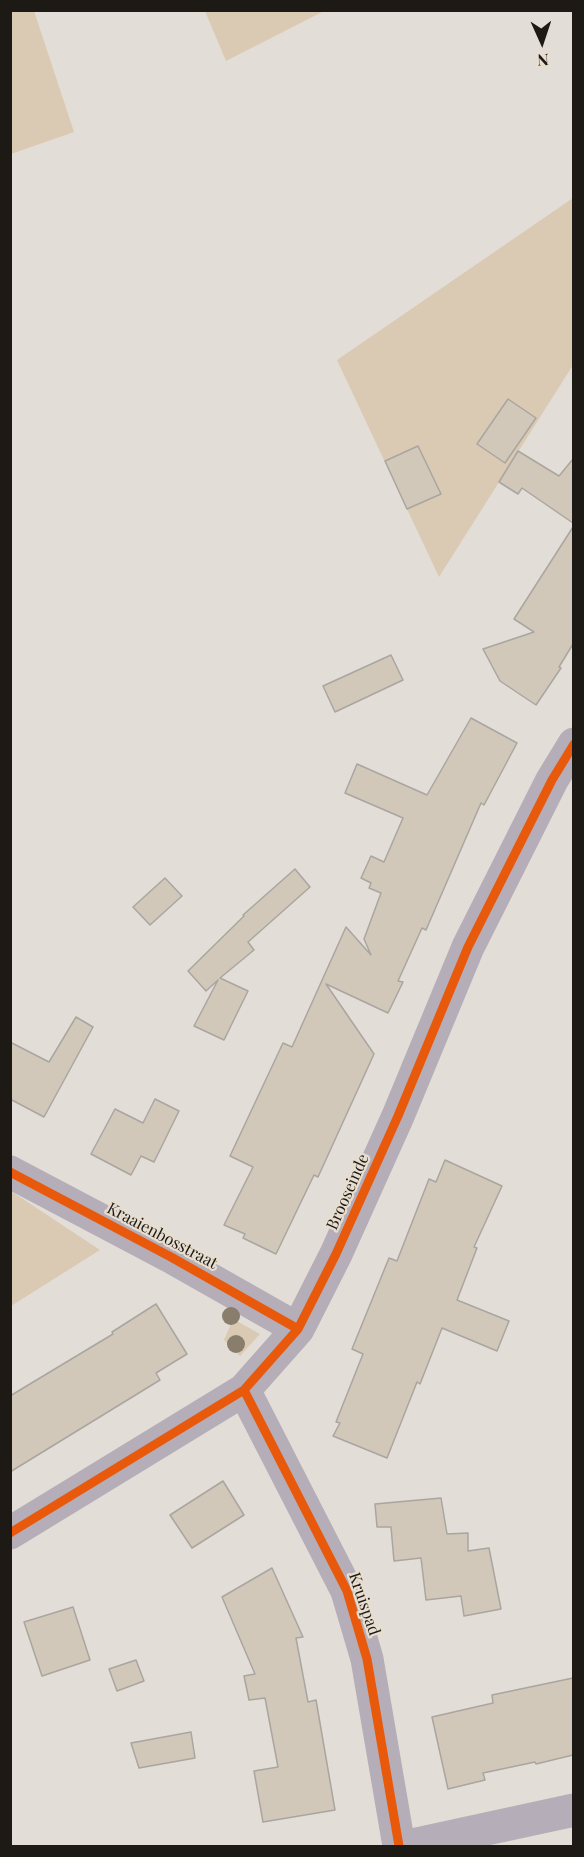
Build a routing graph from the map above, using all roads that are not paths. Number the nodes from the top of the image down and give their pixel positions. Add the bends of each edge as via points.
1 (573, 744) edge
2 (10, 1172) edge
3 (298, 1329) junction
4 (244, 1390) junction
5 (10, 1533) edge
6 (573, 1810) edge
7 (399, 1846) edge
8 (408, 1846) edge

1 - 3 street, Brooseinde via 468,947 398,1116
2 - 3 street, Kraaienbosstraat
3 - 4 street, Brooseinde
4 - 5 street, Brooseinde
4 - 7 street, Kruispad via 347,1591 367,1659
6 - 8 street

